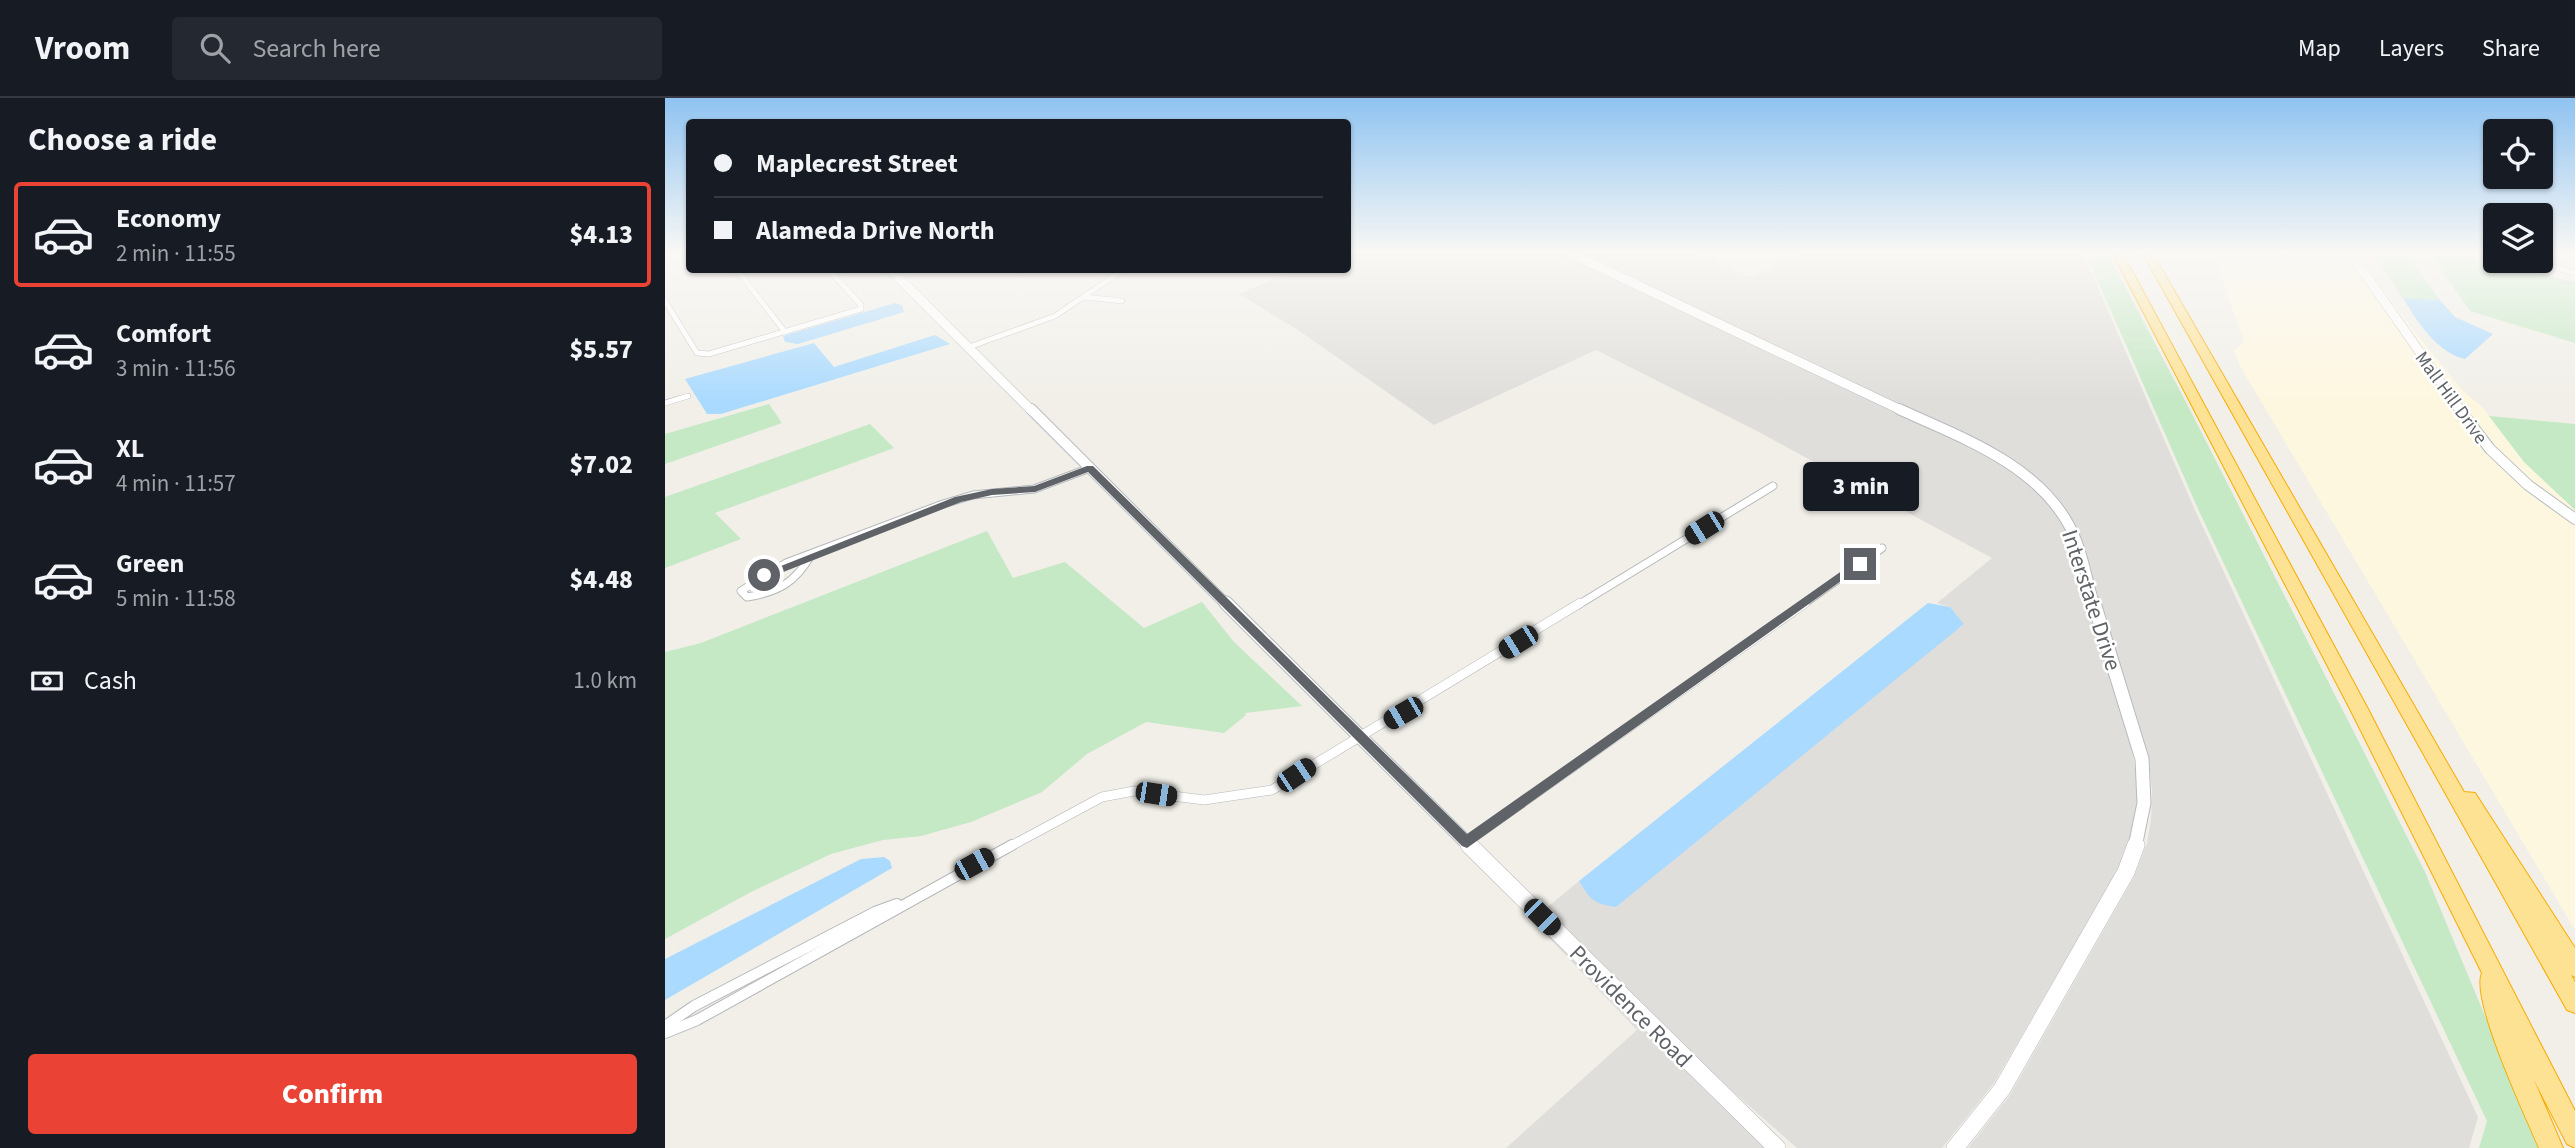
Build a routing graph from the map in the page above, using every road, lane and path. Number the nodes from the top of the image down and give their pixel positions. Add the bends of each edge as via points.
1 (666, 303) edge
2 (763, 303) edge
3 (859, 303) edge
4 (924, 303) edge
5 (1074, 303) edge
6 (1676, 303) edge
7 (2144, 303) edge
8 (2175, 303) edge
9 (2385, 303) edge
10 (785, 332) junction
11 (969, 347) junction
12 (688, 396) dead end
13 (665, 403) edge
14 (1090, 468) junction
15 (1773, 486) dead end
16 (2575, 519) edge
17 (1882, 548) dead end
18 (811, 555) junction
19 (2399, 695) junction
20 (1361, 736) junction
21 (1467, 842) junction
22 (907, 901) junction
23 (2575, 967) edge
24 (2489, 969) junction
25 (2575, 1003) edge
26 (665, 1026) edge
27 (665, 1033) edge
28 (1743, 1114) junction
29 (2575, 1136) edge
30 (1777, 1148) edge
31 (1785, 1148) edge
32 (1955, 1148) edge
33 (2551, 1148) edge

1 - 10 street via 697,353 703,355
2 - 10 street
3 - 10 street via 861,309
4 - 11 street, Providence Road
5 - 11 street via 1040,323
6 - 32 street, Interstate Drive via 1984,449 2038,486 2071,529 2140,752 2145,788 2140,840 2002,1089
7 - 24 highway via 2353,698
8 - 19 highway
9 - 16 street, Mall Hill Drive via 2490,449 2528,485
11 - 14 street, Providence Road
12 - 13 street
14 - 18 street via 1035,489 958,499
14 - 20 street, Providence Road
15 - 20 street
17 - 21 street
18 - 18 street via 799,579 783,588 747,597 741,591 751,581
19 - 23 highway via 2496,838
19 - 25 highway
20 - 21 street, Providence Road
20 - 22 street via 1283,784 1258,793 1203,800 1134,791 1102,797
21 - 28 street, Providence Road
22 - 26 street via 863,918 694,1006
22 - 27 street via 697,1020
24 - 29 highway
24 - 33 highway via 2493,1007
28 - 30 street, Providence Road
28 - 31 street

